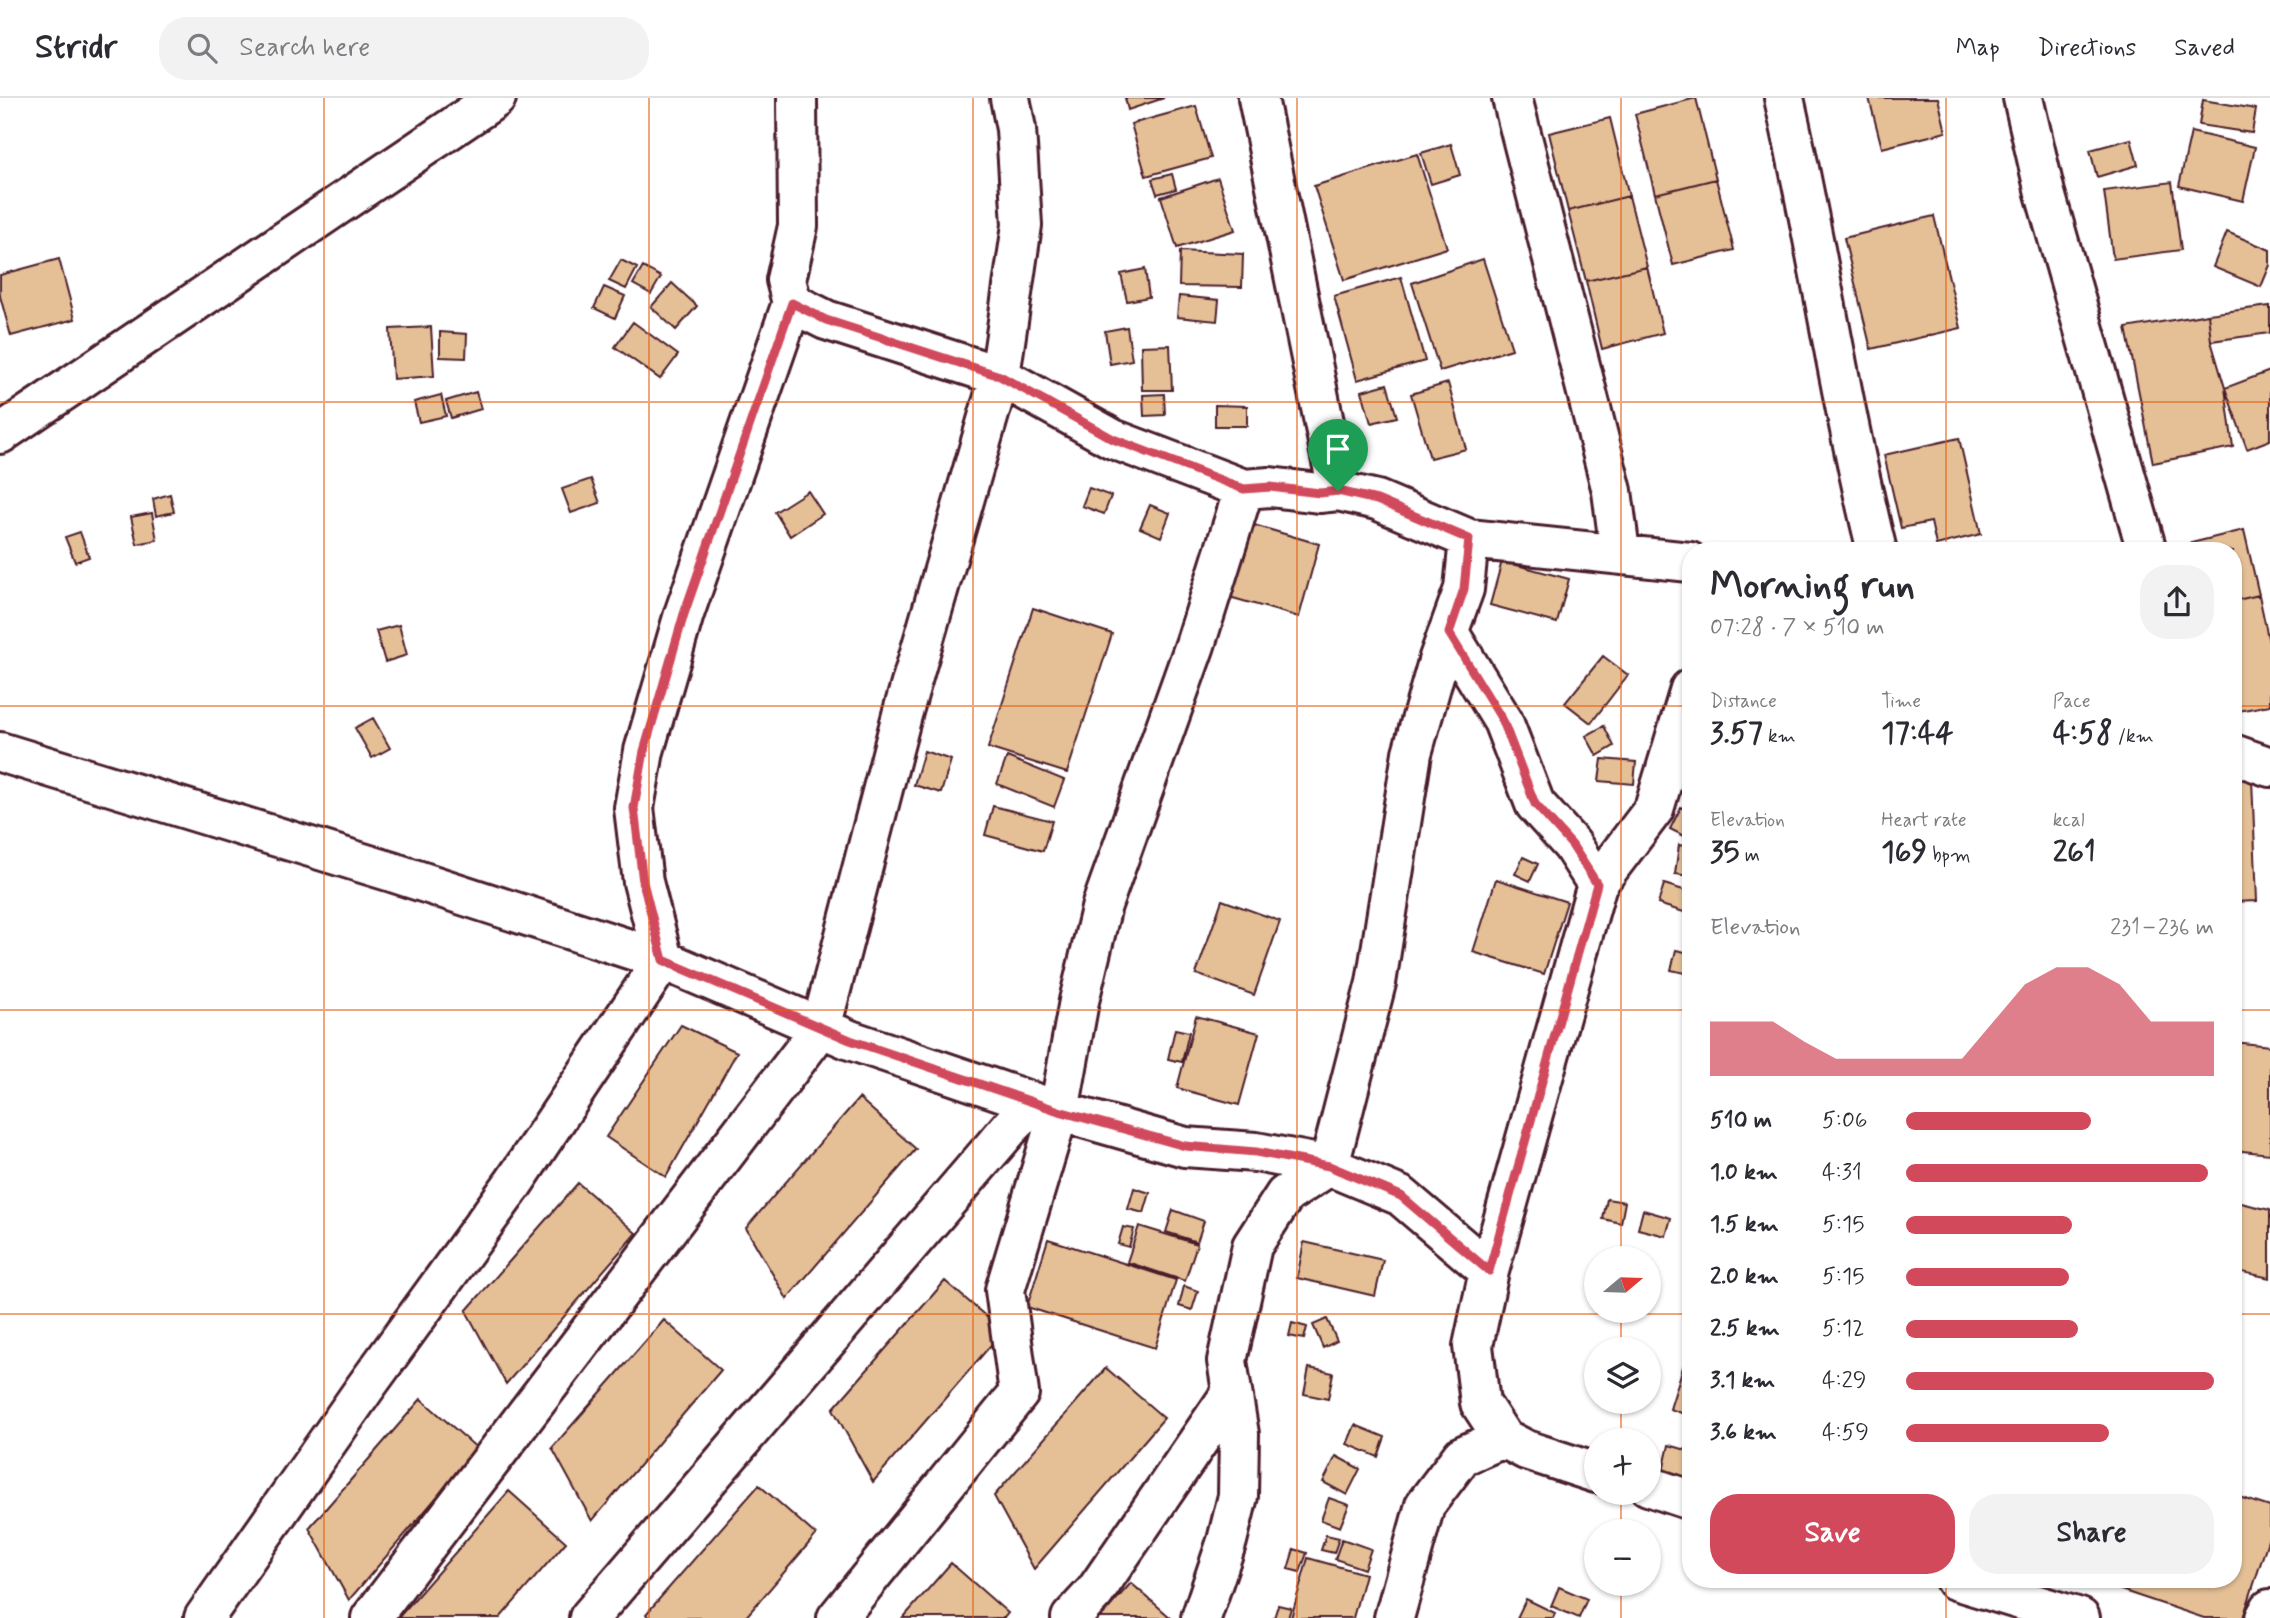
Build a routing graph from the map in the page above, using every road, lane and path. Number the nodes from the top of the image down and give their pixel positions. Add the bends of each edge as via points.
1 (496, 98) edge
2 (797, 98) edge
3 (1010, 98) edge
4 (1258, 98) edge
5 (1512, 98) edge
6 (1784, 98) edge
7 (2022, 98) edge
8 (792, 303) junction
9 (1000, 376) junction
10 (0, 434) edge
11 (1244, 489) junction
12 (1338, 491) junction
13 (1469, 539) junction
14 (1875, 542) edge
15 (2144, 542) edge
16 (1620, 552) junction
17 (1682, 561) edge
18 (1449, 633) junction
19 (1682, 716) edge
20 (0, 752) edge
21 (2242, 757) edge
22 (2270, 767) edge
23 (1597, 884) junction
24 (663, 960) junction
25 (821, 1028) junction
26 (1045, 1106) junction
27 (1329, 1166) junction
28 (1489, 1271) junction
29 (1232, 1392) junction
30 (1503, 1438) junction
31 (1584, 1469) edge
32 (1661, 1490) edge
33 (1682, 1497) edge
34 (1981, 1588) edge
35 (2270, 1609) edge
36 (204, 1618) edge
37 (371, 1618) edge
38 (589, 1618) edge
39 (837, 1618) edge
40 (1071, 1618) edge
41 (1201, 1618) edge
42 (1394, 1618) edge
43 (2080, 1618) edge
44 (2265, 1618) edge

1 - 10 street
2 - 8 street via 798,226 786,280
3 - 9 street via 1023,225
4 - 12 street
5 - 16 street via 1612,491
6 - 14 street
7 - 15 street
8 - 9 street via 826,320
8 - 24 street via 684,614 644,751 634,808 643,882
9 - 11 street via 1113,439
9 - 25 street via 902,715
11 - 12 street
11 - 26 street via 1195,645 1102,905 1079,1001
12 - 13 street via 1392,505
13 - 16 street
13 - 18 street via 1464,589
16 - 17 street
18 - 23 street via 1503,721 1535,804 1572,845
18 - 27 street via 1412,753 1376,983
19 - 23 street via 1654,810
20 - 24 street
21 - 22 street
23 - 28 street
24 - 25 street
24 - 36 street via 513,1184
25 - 26 street
25 - 37 street
26 - 27 street via 1185,1146 1256,1152
26 - 38 street
26 - 39 street via 1006,1290 1019,1393
27 - 28 street via 1401,1196
27 - 29 street via 1285,1195 1252,1246 1227,1361
28 - 30 street via 1474,1346 1480,1403
29 - 40 street via 1095,1592
29 - 41 street via 1239,1434 1238,1496
30 - 31 street
30 - 42 street via 1462,1456 1426,1505
32 - 33 street
34 - 43 street
35 - 44 street

